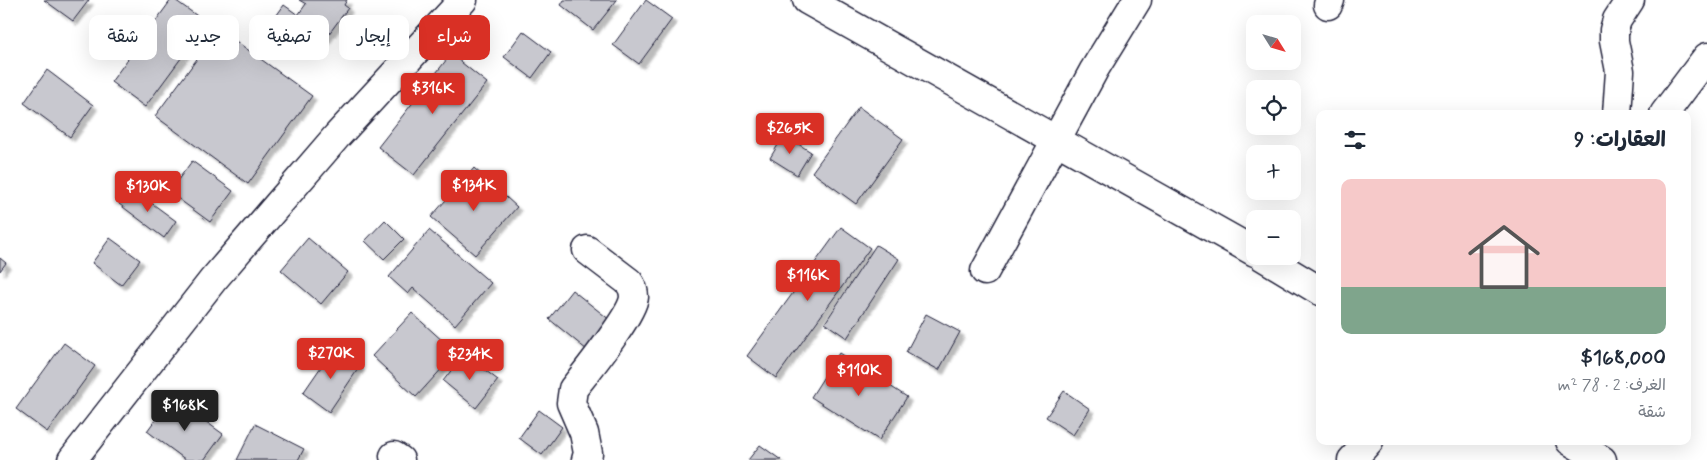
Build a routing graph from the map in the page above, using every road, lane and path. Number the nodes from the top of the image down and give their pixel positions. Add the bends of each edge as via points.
1 (463, 0) edge
2 (806, 0) edge
3 (1137, 0) edge
4 (1630, 0) edge
5 (1707, 58) edge
6 (1618, 110) edge
7 (1667, 110) edge
8 (1055, 140) junction
9 (1246, 247) edge
10 (586, 250) dead end
11 (1277, 265) edge
12 (985, 271) dead end
13 (1316, 289) edge
14 (1365, 445) edge
15 (1577, 445) edge
16 (72, 460) edge
17 (586, 460) edge
18 (1352, 460) edge
19 (1602, 460) edge

1 - 16 street via 337,136 212,280
2 - 8 street
3 - 8 street
4 - 6 street via 1614,30 1620,70
5 - 7 street
8 - 9 street
8 - 12 street
10 - 17 street via 629,282 634,296 627,316 573,389 571,403 584,433
11 - 13 street
14 - 18 street
15 - 19 street

